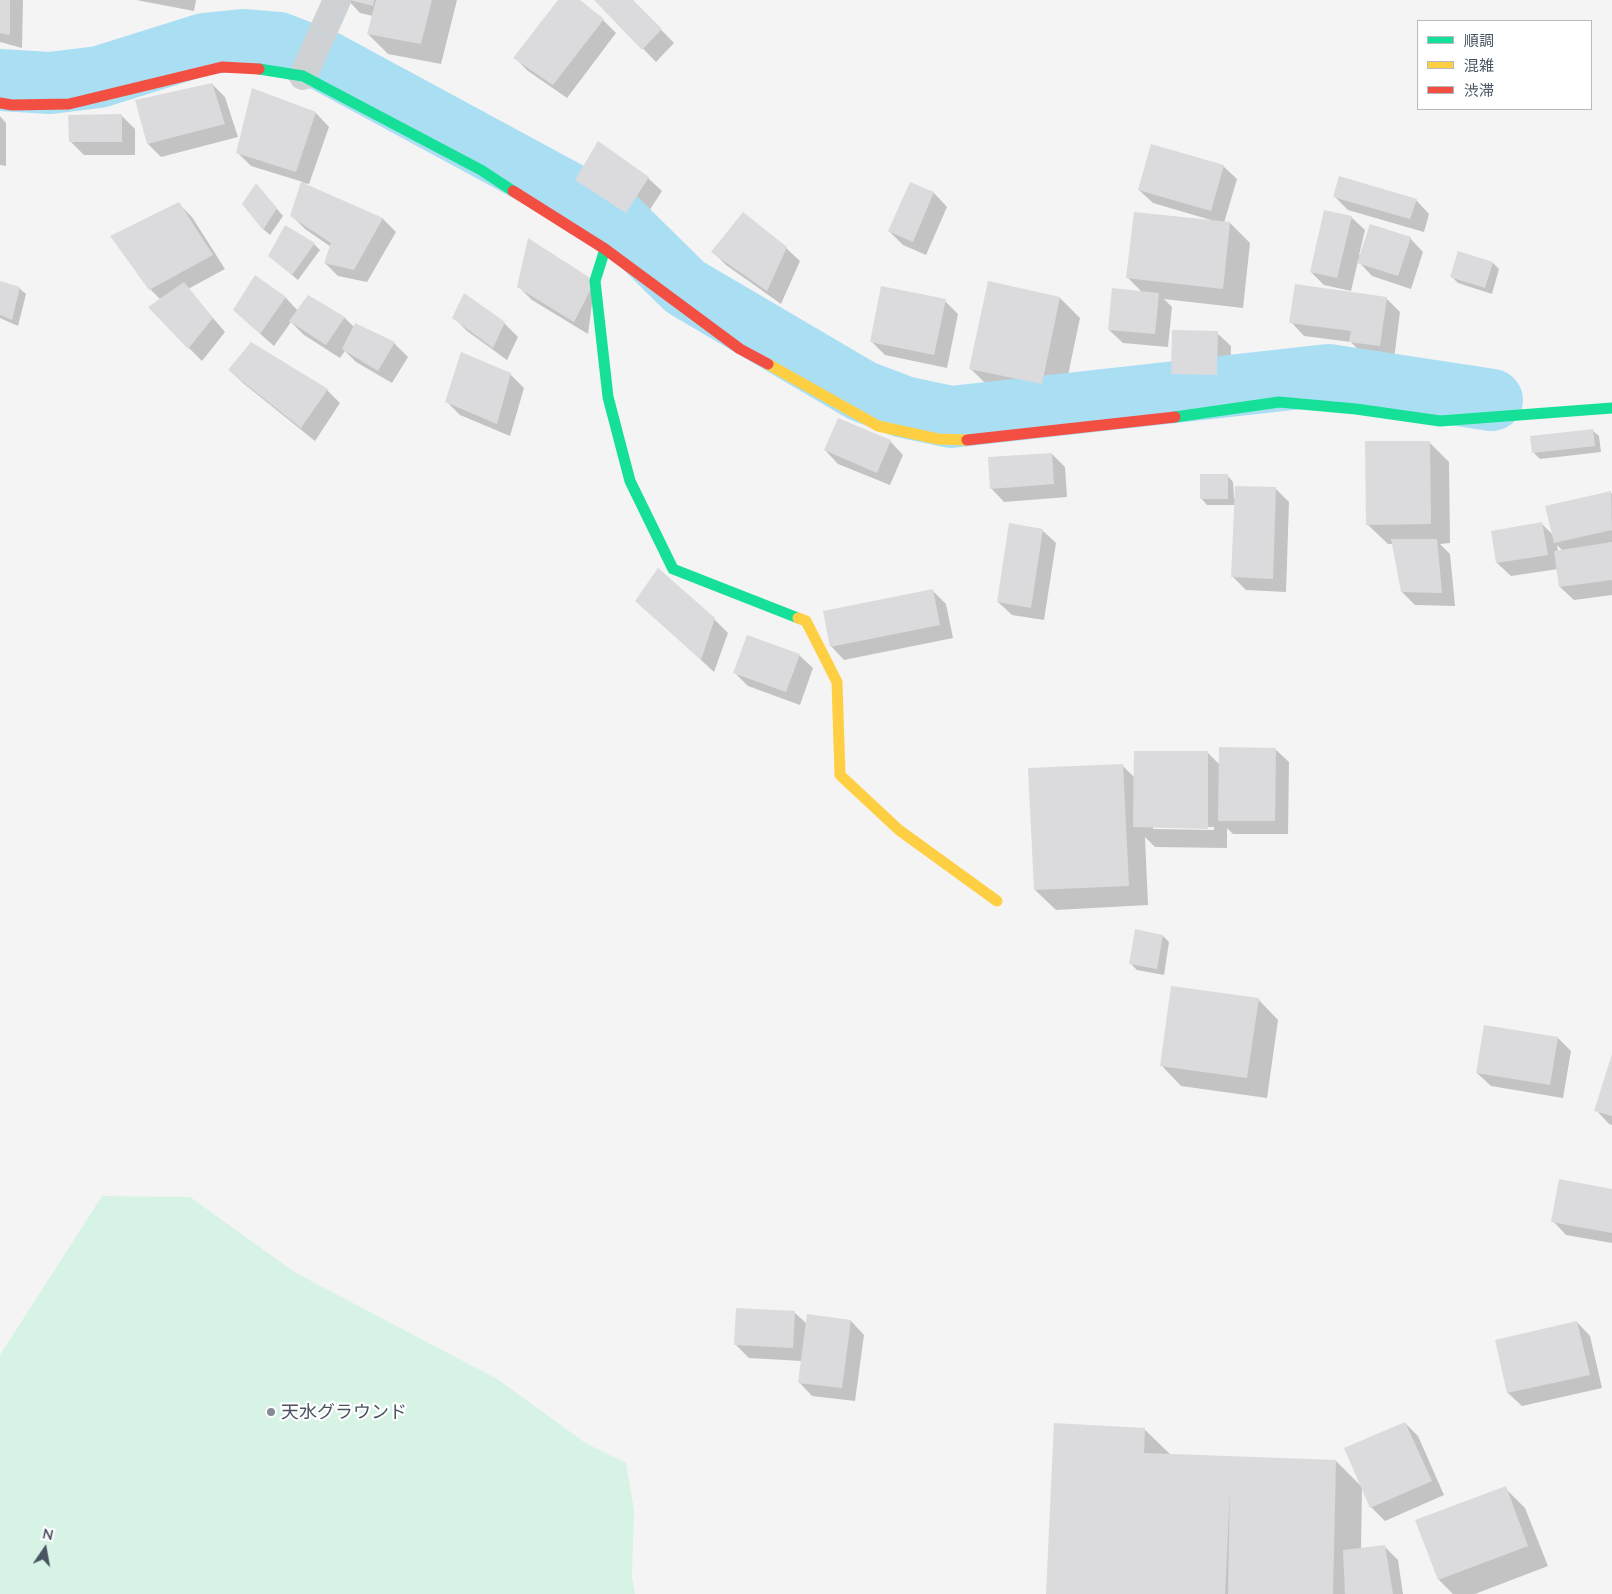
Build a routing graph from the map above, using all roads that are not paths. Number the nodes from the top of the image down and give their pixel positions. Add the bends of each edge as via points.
1 (336, 0) edge
2 (305, 71) junction
3 (0, 103) edge
4 (605, 249) junction
5 (1612, 408) edge
6 (997, 900) dead end

1 - 2 street
2 - 3 street via 222,67 69,104
2 - 4 street via 481,170
4 - 5 street via 740,350 878,426 938,439 971,440 1279,402 1440,421
4 - 6 street via 596,281 608,397 630,481 673,568 806,621 837,682 840,775 899,830

